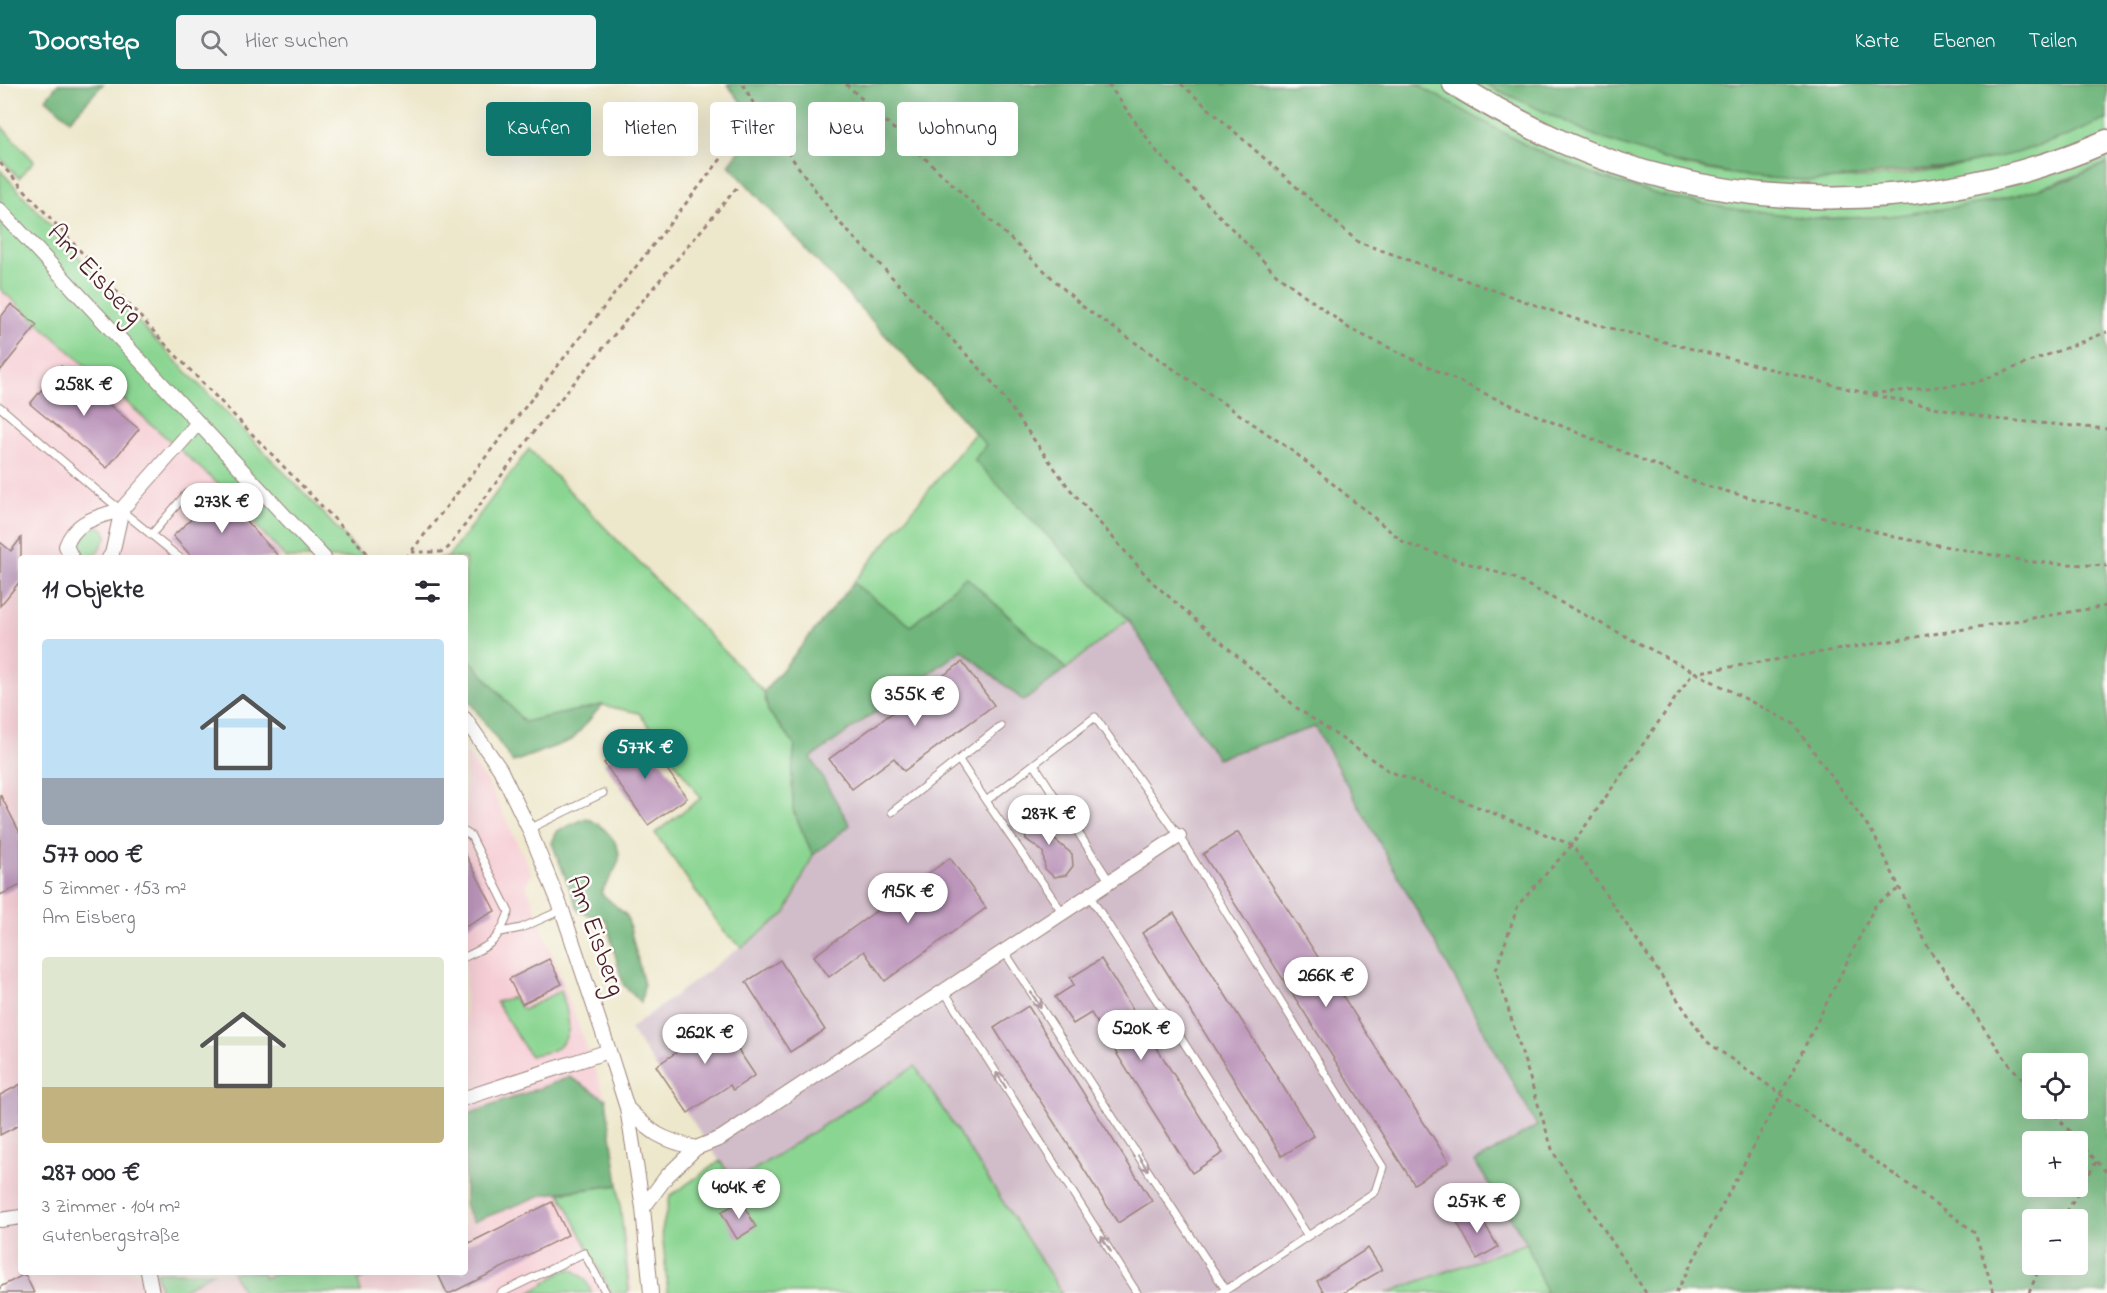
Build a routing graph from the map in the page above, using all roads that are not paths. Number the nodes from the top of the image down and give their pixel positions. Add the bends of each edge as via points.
1 (1454, 84) edge
2 (2107, 141) edge
3 (0, 210) edge
4 (0, 407) edge
5 (198, 423) junction
6 (187, 492) dead end
7 (123, 510) junction
8 (151, 535) junction
9 (70, 555) edge
10 (111, 555) edge
11 (176, 555) edge
12 (321, 555) edge
13 (468, 723) edge
14 (1001, 726) dead end
15 (959, 760) junction
16 (1034, 764) junction
17 (603, 793) dead end
18 (986, 801) junction
19 (892, 812) dead end
20 (529, 829) junction
21 (468, 834) edge
22 (1179, 836) junction
23 (1110, 882) junction
24 (1089, 895) junction
25 (562, 910) junction
26 (1063, 913) junction
27 (501, 932) junction
28 (1005, 951) junction
29 (468, 956) edge
30 (944, 991) junction
31 (609, 1051) junction
32 (468, 1097) edge
33 (627, 1108) junction
34 (696, 1148) junction
35 (643, 1208) junction
36 (18, 1217) edge
37 (0, 1220) edge
38 (1308, 1236) junction
39 (149, 1275) edge
40 (1223, 1291) edge
41 (152, 1293) edge
42 (501, 1293) edge
43 (606, 1293) edge
44 (651, 1293) edge
45 (1137, 1293) edge

1 - 2 main road via 1562,142 1626,165 1693,183 1787,196 1859,198 1941,190 2028,171
3 - 5 street, Am Eisberg
4 - 7 lane
5 - 7 street
5 - 12 street, Am Eisberg
6 - 8 lane
7 - 8 lane
7 - 9 street via 84,522 70,533 66,546
7 - 10 street
8 - 11 lane
13 - 20 street, Am Eisberg via 500,769
14 - 15 lane
15 - 18 lane
15 - 19 lane
16 - 18 lane
16 - 22 lane via 1095,717
16 - 23 lane
17 - 20 lane
18 - 26 lane
20 - 25 street, Am Eisberg
21 - 27 lane via 509,912
22 - 23 street
22 - 38 lane via 1383,1167 1375,1192
23 - 24 street
24 - 26 street
24 - 38 lane
25 - 27 lane via 521,928
25 - 31 street, Am Eisberg
26 - 28 street
27 - 29 lane via 490,946
28 - 30 street
28 -> 40 lane
30 - 34 street via 720,1138
45 -> 30 lane
31 - 32 street
31 - 33 street, Am Eisberg
33 - 34 street via 650,1131
33 - 35 street, Am Eisberg
34 - 35 street via 667,1176
35 - 44 street, Am Eisberg
36 - 37 street
38 - 40 lane
39 - 41 street
42 - 43 lane via 584,1252

